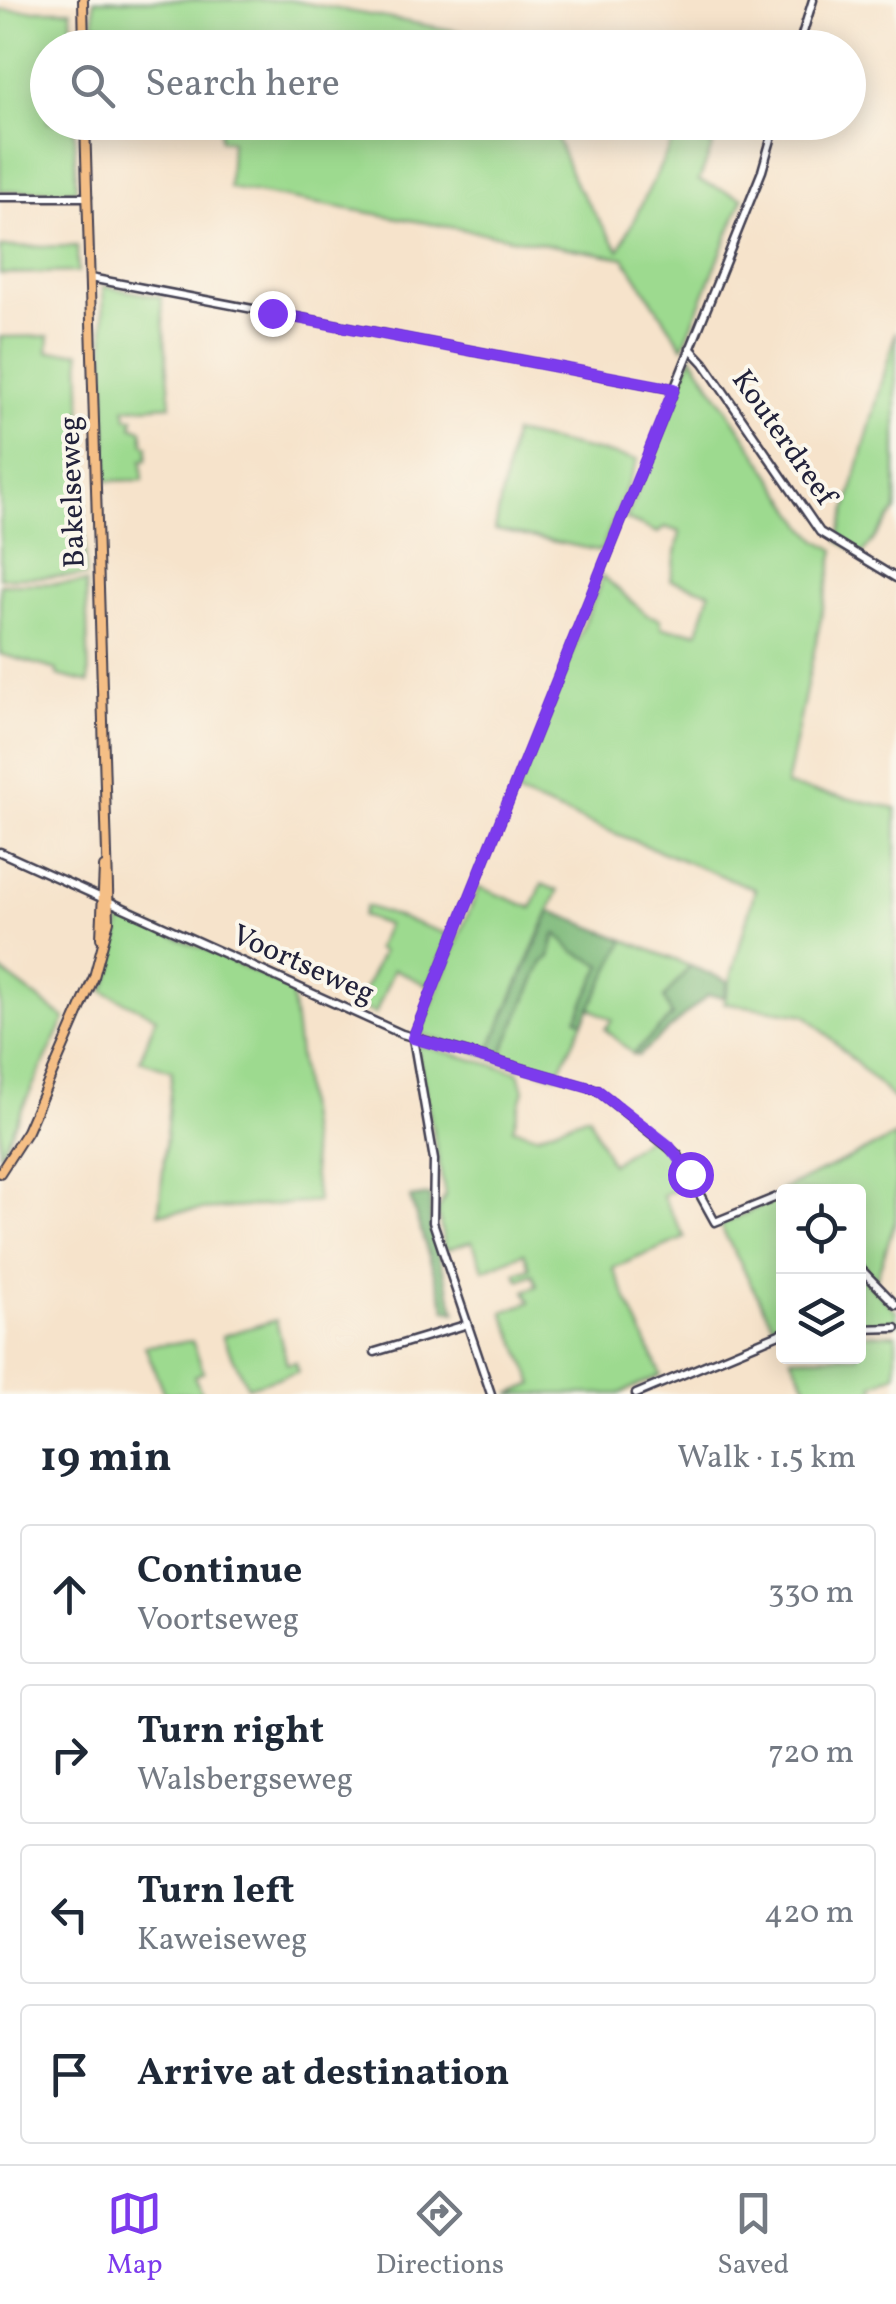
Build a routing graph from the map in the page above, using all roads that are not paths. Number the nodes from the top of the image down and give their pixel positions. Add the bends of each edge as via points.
1 (83, 0) edge
2 (812, 0) edge
3 (84, 30) edge
4 (803, 30) edge
5 (86, 140) edge
6 (771, 140) edge
7 (0, 197) edge
8 (88, 197) junction
9 (90, 278) junction
10 (690, 348) junction
11 (674, 389) junction
12 (896, 578) edge
13 (0, 852) edge
14 (106, 902) junction
15 (413, 1038) junction
16 (0, 1173) edge
17 (776, 1197) edge
18 (866, 1274) edge
19 (896, 1306) edge
20 (465, 1325) junction
21 (896, 1328) edge
22 (866, 1329) edge
23 (776, 1335) edge
24 (374, 1352) dead end
25 (491, 1394) edge
26 (636, 1394) edge

1 - 3 main road
2 - 4 street
5 - 8 main road, Bakelseweg
6 - 10 street
7 - 8 street
8 - 9 main road, Bakelseweg
9 - 11 street
9 - 14 main road, Bakelseweg
10 - 11 street
10 - 12 street, Kouterdreef via 820,532
11 - 15 street
13 - 14 street, Voortseweg
14 - 15 street, Voortseweg
14 - 16 main road, Bakelseweg via 94,977 26,1131
15 - 17 street, Voortseweg via 608,1097 678,1155 715,1222
15 - 20 street via 434,1160 433,1222
18 - 19 street
20 - 24 street
20 - 25 street
21 - 22 street
23 - 26 street

